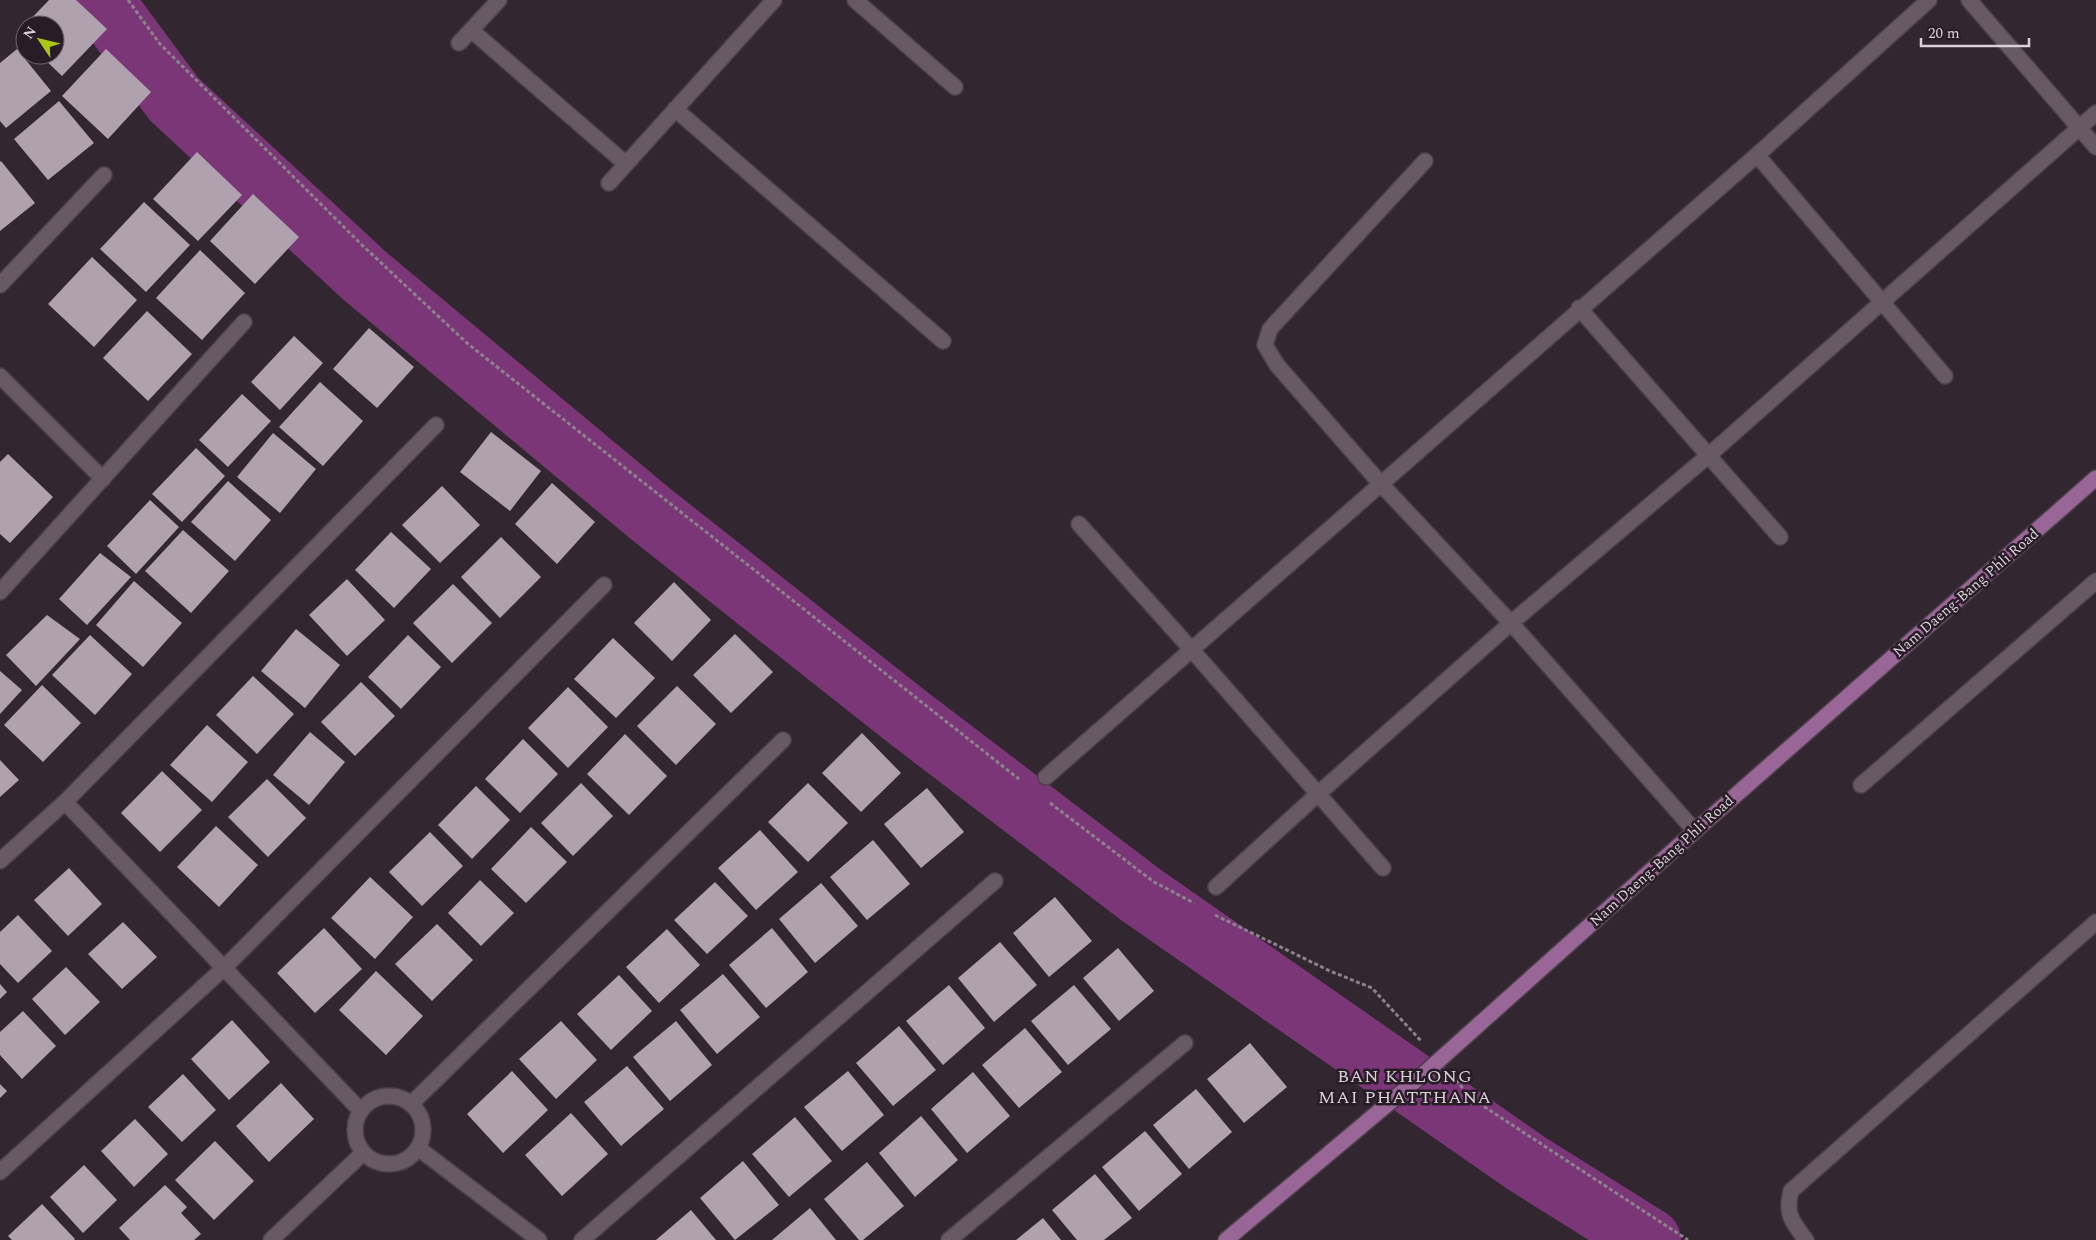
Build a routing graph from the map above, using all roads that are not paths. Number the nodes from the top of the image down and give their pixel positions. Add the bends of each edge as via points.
1 (499, 0) edge
2 (774, 0) edge
3 (855, 0) edge
4 (1928, 0) edge
5 (1970, 0) edge
6 (471, 30) junction
7 (459, 43) dead end
8 (955, 87) dead end
9 (675, 109) junction
10 (2096, 113) edge
11 (2079, 128) junction
12 (2096, 147) edge
13 (1757, 154) junction
14 (1425, 161) dead end
15 (626, 164) junction
16 (104, 176) dead end
17 (609, 182) dead end
18 (0, 285) edge
19 (1884, 302) junction
20 (1579, 308) junction
21 (244, 322) dead end
22 (943, 340) dead end
23 (0, 376) edge
24 (1945, 376) dead end
25 (436, 425) dead end
26 (1709, 455) junction
27 (2096, 478) edge
28 (103, 479) junction
29 (1380, 483) junction
30 (1079, 524) dead end
31 (1780, 537) dead end
32 (2096, 581) edge
33 (604, 585) dead end
34 (0, 592) edge
35 (1511, 624) junction
36 (1192, 649) junction
37 (783, 740) dead end
38 (1046, 777) dead end
39 (1861, 785) dead end
40 (1318, 793) junction
41 (65, 802) junction
42 (1695, 831) junction
43 (0, 862) edge
44 (1383, 868) dead end
45 (995, 881) dead end
46 (1216, 887) dead end
47 (2096, 922) edge
48 (224, 968) junction
49 (1185, 1043) dead end
50 (411, 1104) junction
51 (361, 1111) junction
52 (418, 1148) junction
53 (364, 1154) junction
54 (0, 1172) edge
55 (271, 1240) edge
56 (538, 1240) edge
57 (582, 1240) edge
58 (949, 1240) edge
59 (1226, 1240) edge
60 (1806, 1240) edge

1 - 6 street
2 - 9 street
3 - 8 street
4 - 13 street
5 - 11 street
6 - 7 street
6 - 15 street
9 - 15 street
9 - 22 street
10 - 11 street
11 - 12 street
11 - 19 street
13 - 19 street
13 - 20 street
14 - 29 street via 1270,329 1265,345 1277,365
15 - 17 street
16 - 18 street
19 - 24 street
19 - 26 street
20 - 26 street
20 - 29 street
21 - 28 street
23 - 28 street
25 - 41 street
26 - 31 street
26 - 35 street
27 - 42 main road, Nam Daeng-Bang Phli Road
28 - 34 street
29 - 35 street
29 - 36 street
30 - 36 street
32 - 39 street
33 - 48 street
35 - 40 street
35 - 42 street
36 - 38 street
36 - 40 street
37 - 50 street
40 - 44 street
40 - 46 street
41 - 43 street
41 - 48 street
42 - 59 main road, Nam Daeng-Bang Phli Road via 1427,1071
45 - 57 street
47 - 60 street via 1792,1191 1788,1206 1790,1219
48 - 51 street
48 - 54 street
49 - 58 street
50 - 51 street via 390,1096 368,1103
50 - 52 street via 422,1121
51 - 53 street via 356,1119 355,1137
52 - 53 street via 403,1162 392,1164 382,1164
52 - 56 street
53 - 55 street

